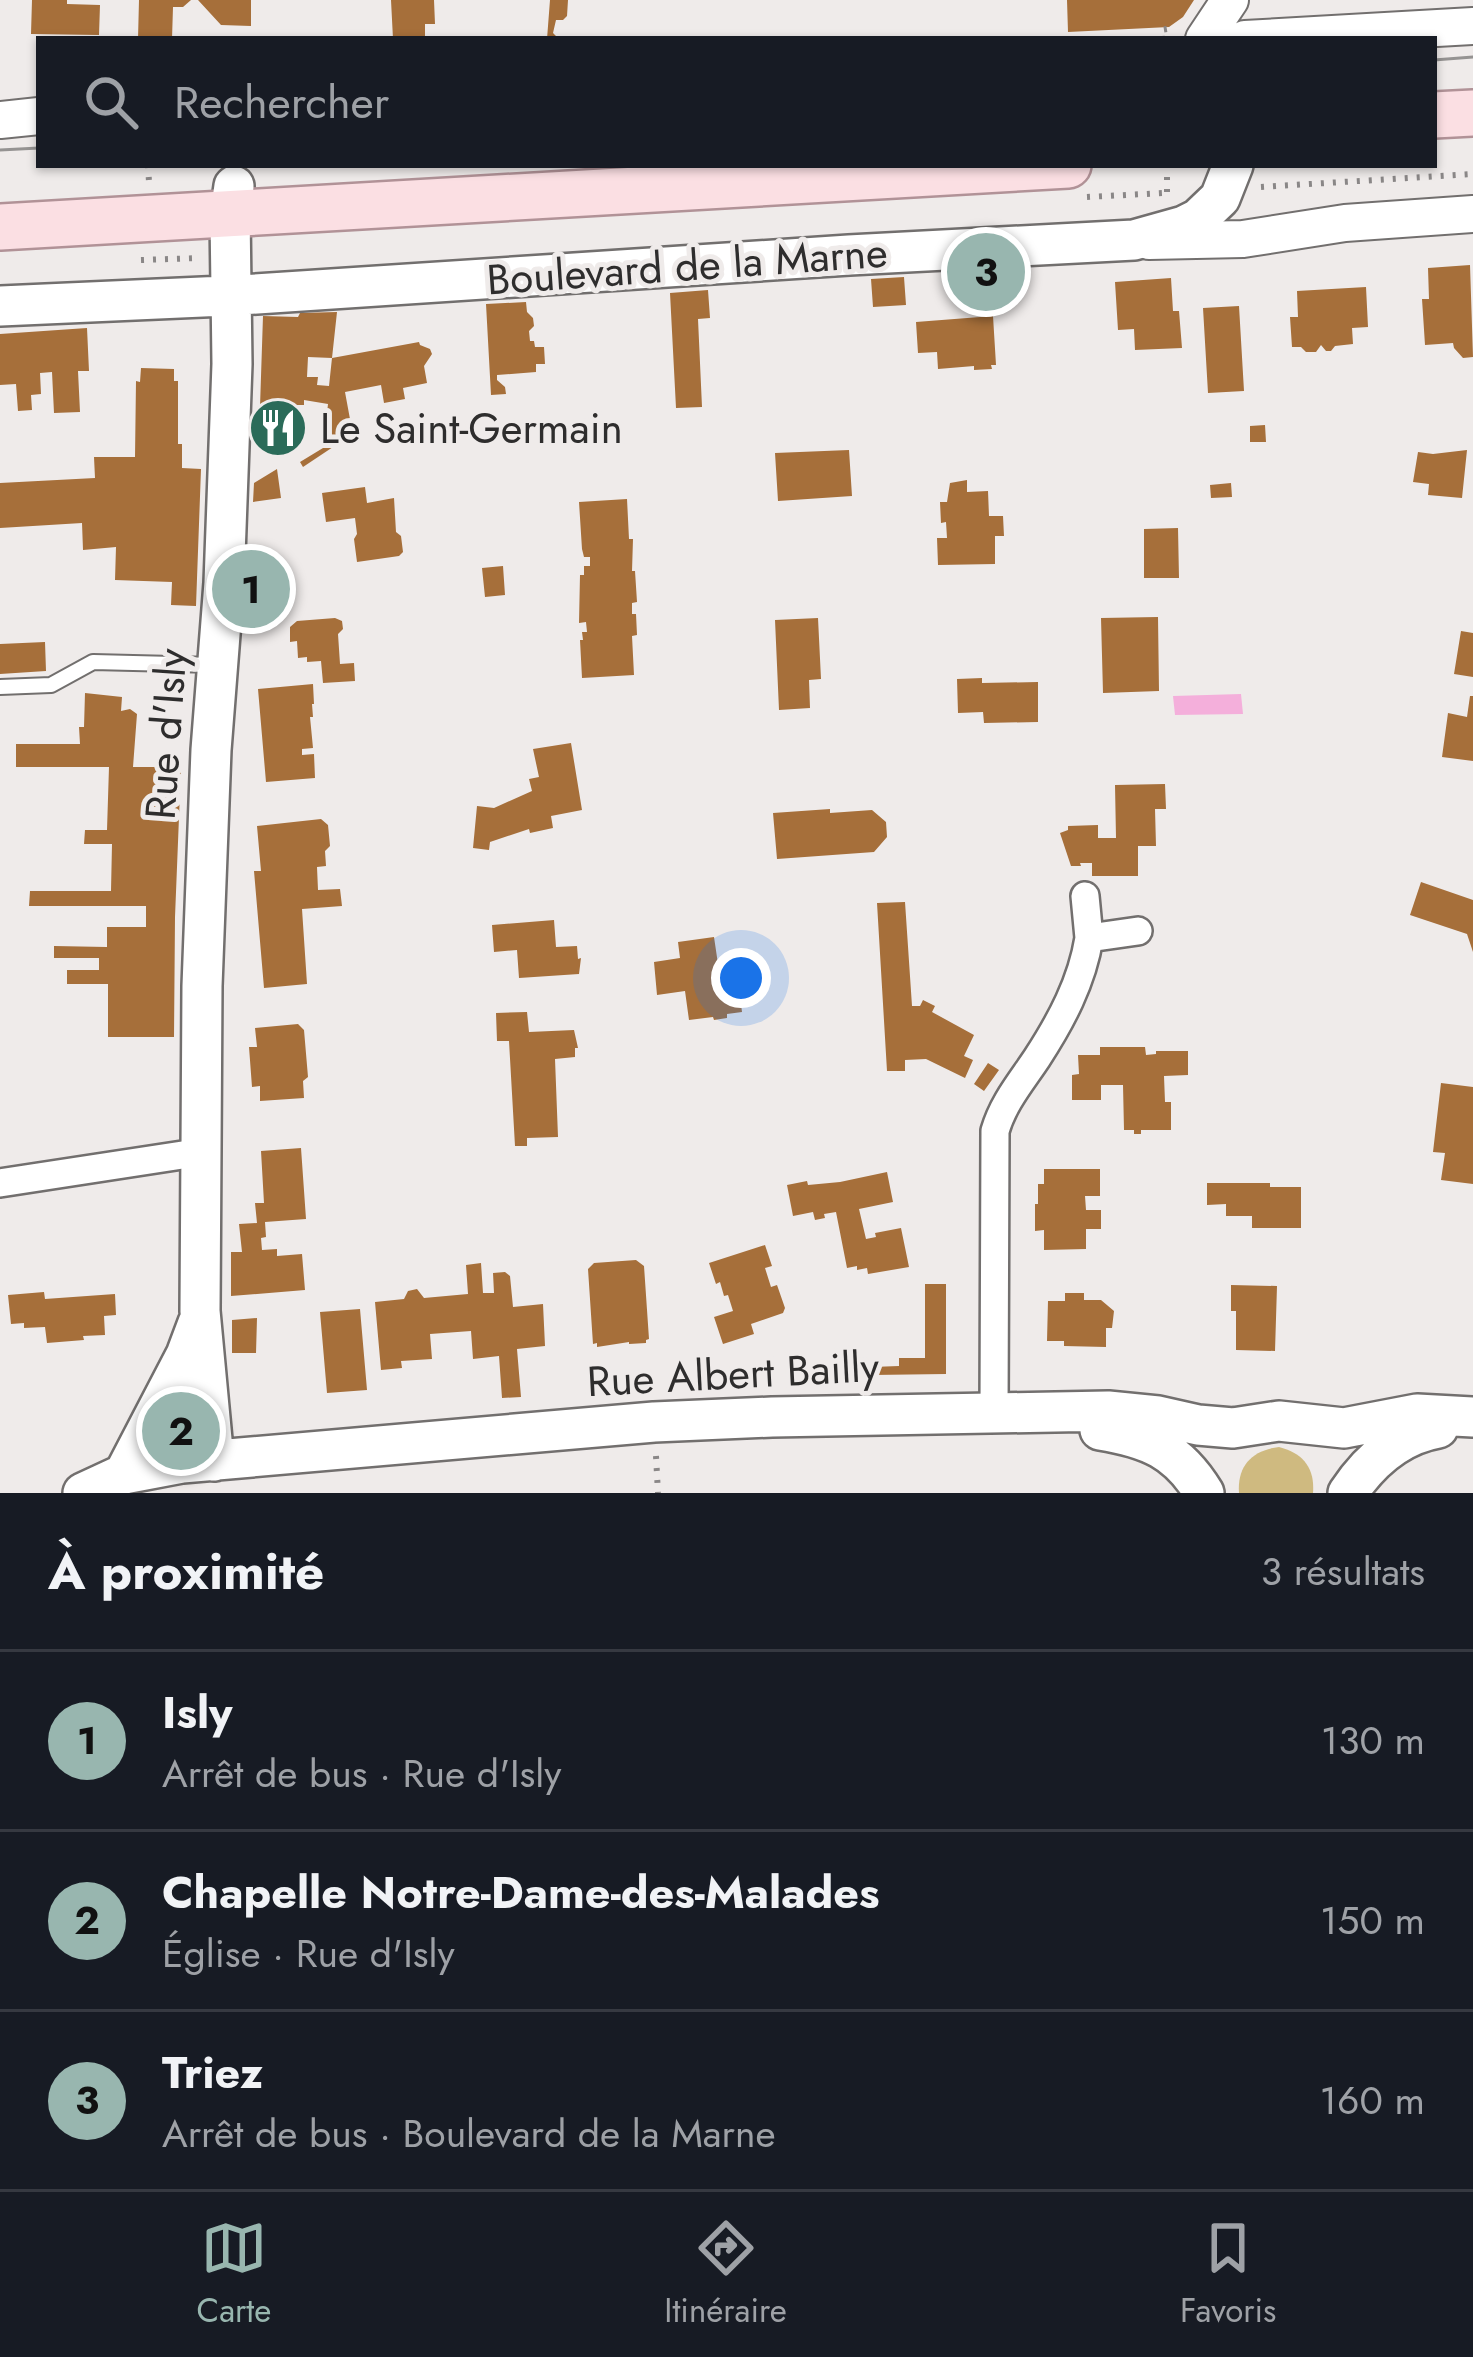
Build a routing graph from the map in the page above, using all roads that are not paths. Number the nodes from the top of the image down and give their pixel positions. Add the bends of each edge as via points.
1 (1234, 0) edge
2 (1473, 26) edge
3 (1206, 36) edge
4 (1230, 36) edge
5 (1298, 36) edge
6 (1473, 112) edge
7 (1437, 115) edge
8 (36, 116) edge
9 (0, 120) edge
10 (1473, 141) edge
11 (1437, 143) edge
12 (550, 168) edge
13 (1005, 168) edge
14 (1232, 168) edge
15 (0, 198) edge
16 (234, 205) edge
17 (1473, 214) edge
18 (0, 227) edge
19 (1134, 240) junction
20 (402, 284) junction
21 (232, 296) junction
22 (0, 306) edge
23 (219, 665) junction
24 (0, 688) edge
25 (1084, 896) dead end
26 (1138, 931) dead end
27 (1088, 938) junction
28 (202, 1152) junction
29 (0, 1183) edge
30 (200, 1311) junction
31 (994, 1415) junction
32 (1473, 1420) edge
33 (1259, 1424) junction
34 (1299, 1425) junction
35 (214, 1461) junction
36 (140, 1478) edge
37 (83, 1493) edge
38 (1208, 1493) edge
39 (1346, 1493) edge

1 - 3 street
1 - 4 street
2 - 5 street
6 - 7 main road
8 - 9 street
10 - 11 main road
12 - 16 main road, Boulevard de la Marne
13 - 16 main road, Boulevard de la Marne
14 - 19 main road via 1220,197 1198,219
15 - 16 main road, Boulevard de la Marne
16 - 18 main road, Boulevard de la Marne
16 - 20 main road, Boulevard de la Marne via 258,268
16 - 21 main road, Rue d'Isly
17 - 19 street, Boulevard de la Marne via 1244,239
19 - 20 main road, Boulevard de la Marne
20 - 21 main road, Boulevard de la Marne
21 - 22 main road, Boulevard de la Marne
21 - 23 main road, Rue d'Isly
23 - 24 lane via 93,662 51,685
23 - 28 main road, Rue d'Isly via 204,888
25 - 27 street
26 - 27 street
27 - 31 street via 1067,1006 995,1131
28 - 29 street
28 - 30 main road, Rue d'Isly
30 - 35 main road, Rue d'Isly
30 - 36 main road, Rue d'Isly
31 - 33 main road via 1108,1411 1218,1427
31 - 35 main road, Rue Albert Bailly via 654,1422
31 - 38 main road via 1144,1441 1181,1461
32 - 34 main road via 1417,1414 1344,1427
32 - 39 main road via 1394,1444
33 - 34 main road
33 - 38 main road via 1226,1446
34 - 39 main road via 1334,1453
35 - 36 main road, Rue Albert Bailly
36 - 37 main road, Rue Albert Bailly

